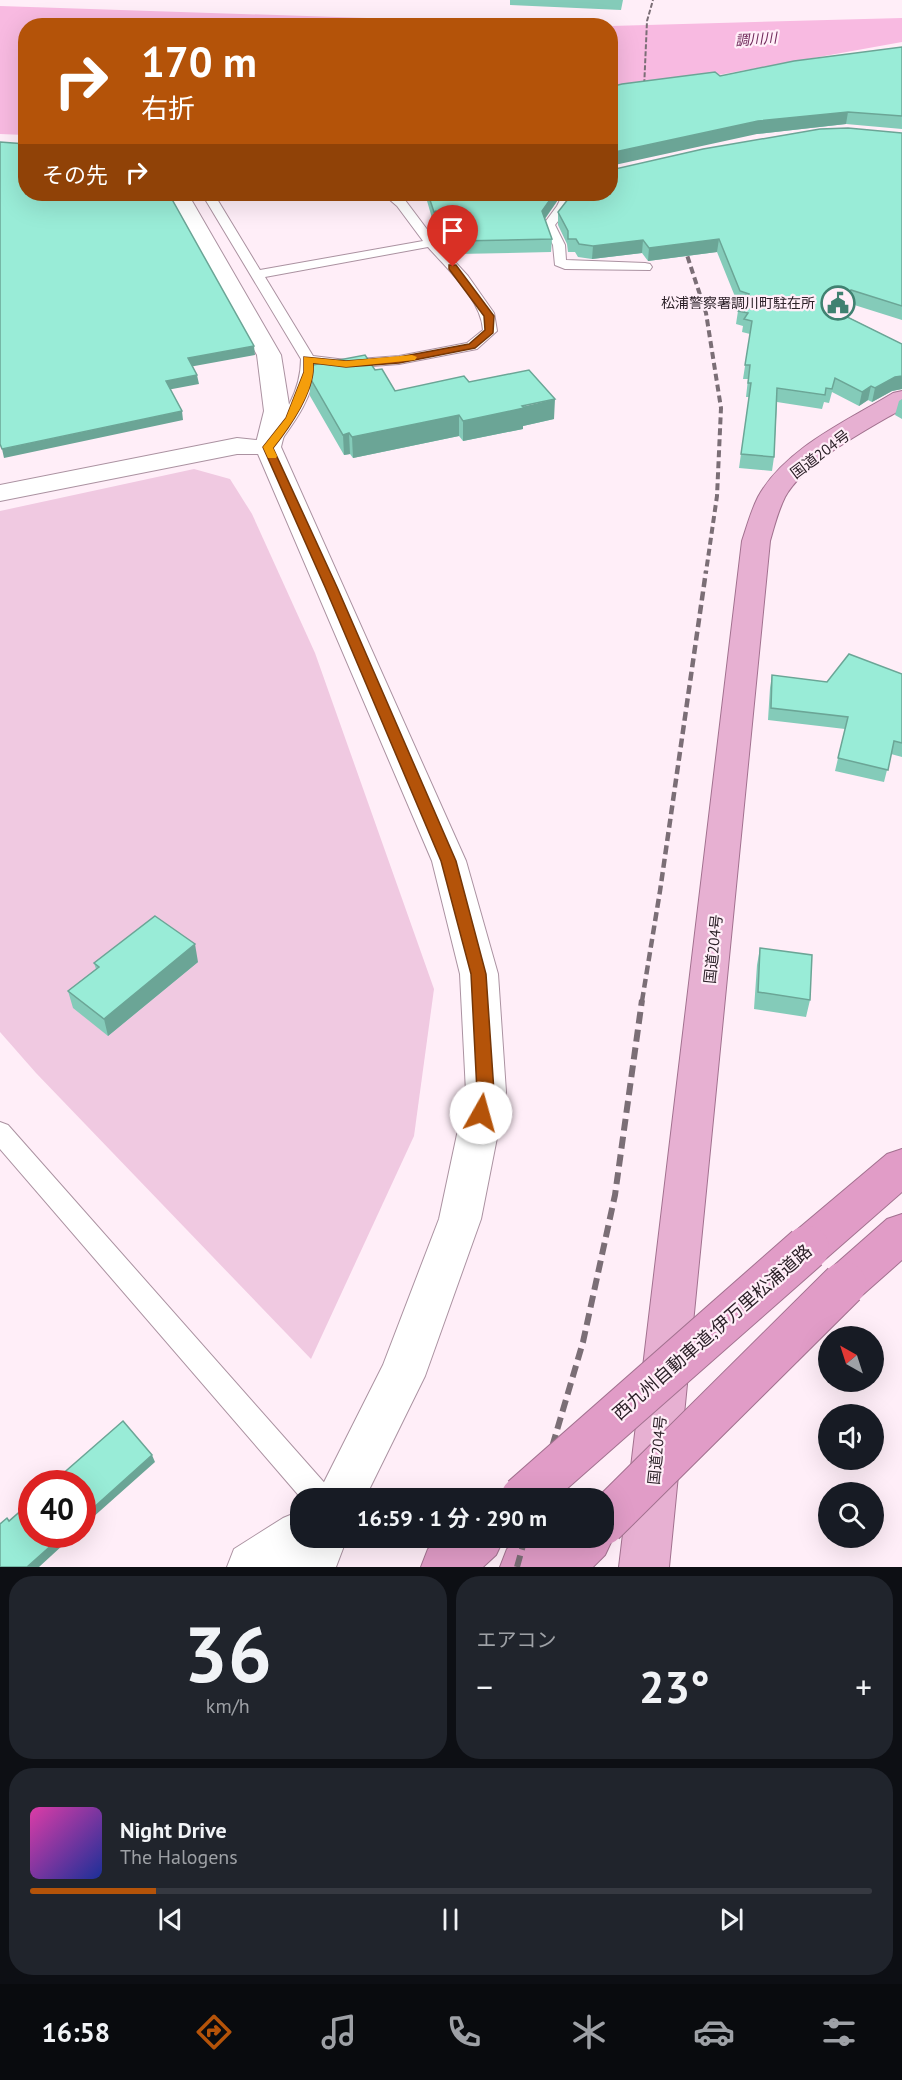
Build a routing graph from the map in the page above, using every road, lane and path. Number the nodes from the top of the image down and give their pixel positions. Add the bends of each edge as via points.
1 (182, 201) edge
2 (212, 201) edge
3 (398, 201) edge
4 (566, 201) edge
5 (431, 243) junction
6 (645, 267) dead end
7 (259, 274) junction
8 (308, 359) junction
9 (902, 398) edge
10 (268, 447) junction
11 (0, 493) edge
12 (0, 1132) edge
13 (902, 1167) edge
14 (902, 1233) edge
15 (844, 1284) junction
16 (310, 1488) edge
17 (345, 1488) edge
18 (534, 1488) edge
19 (613, 1488) edge
20 (614, 1512) edge
21 (290, 1542) edge
22 (319, 1548) edge
23 (468, 1548) edge
24 (547, 1548) edge
25 (578, 1548) edge
26 (252, 1567) edge
27 (311, 1567) edge
28 (446, 1567) edge
29 (525, 1567) edge
30 (558, 1567) edge
31 (644, 1567) edge

1 - 10 street via 269,355 277,411
2 - 7 lane
3 - 5 lane
4 - 6 lane via 549,225 559,245 560,262
5 - 7 lane
5 - 8 lane via 464,279 489,316 490,331 472,346 399,360 346,364
7 - 8 lane
8 - 10 lane via 309,372 291,418
9 - 31 highway, 国道204号 via 793,471 772,495 756,541
10 - 11 street via 237,446
10 - 17 street via 449,861 478,974 486,1092 460,1219 402,1376
12 - 16 lane
13 - 18 highway, 西九州自動車道;伊万里松浦道路, bridge
14 - 15 highway
15 - 19 highway, bridge
15 - 20 highway, bridge
21 - 26 street
22 - 27 street
23 - 28 highway
24 - 29 highway
25 - 30 highway

